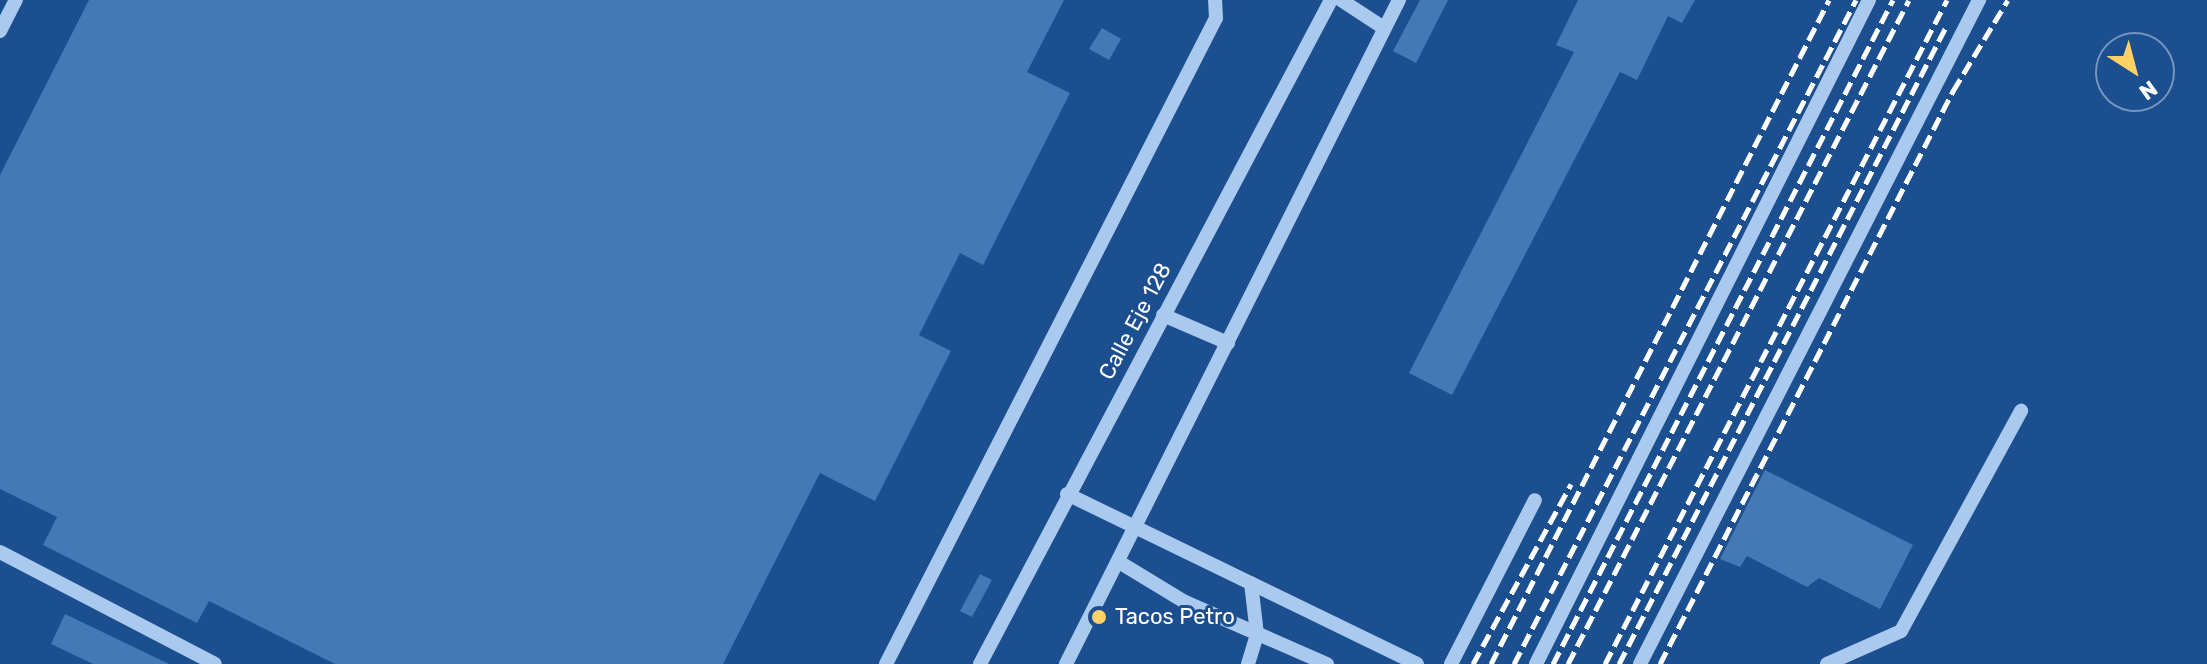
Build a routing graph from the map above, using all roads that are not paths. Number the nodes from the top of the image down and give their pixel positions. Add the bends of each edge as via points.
1 (16, 0) edge
2 (1215, 0) edge
3 (1331, 0) edge
4 (1341, 0) edge
5 (1399, 0) edge
6 (1869, 0) edge
7 (1979, 0) edge
8 (1384, 28) junction
9 (0, 31) edge
10 (1163, 315) junction
11 (1228, 343) junction
12 (2021, 411) dead end
13 (1067, 494) junction
14 (1535, 500) dead end
15 (1135, 528) junction
16 (0, 552) edge
17 (1119, 562) junction
18 (1251, 583) junction
19 (1257, 634) junction
20 (215, 664) edge
21 (886, 664) edge
22 (980, 664) edge
23 (1066, 664) edge
24 (1248, 664) edge
25 (1327, 664) edge
26 (1417, 664) edge
27 (1451, 664) edge
28 (1536, 664) edge
29 (1640, 664) edge
30 (1827, 664) edge

1 - 9 street
2 - 21 street via 1216,18
3 - 10 street, Calle Eje 128
4 - 8 street
5 - 8 street
6 - 28 street
7 - 29 street
8 - 11 street
10 - 11 street
10 - 13 street, Calle Eje 128
11 - 15 street
12 - 30 street via 1901,631
13 - 15 street
13 - 22 street, Calle Eje 128
14 - 27 street
15 - 17 street
15 - 18 street
16 - 20 street
17 - 19 street via 1185,602
17 - 23 street
18 - 19 street
18 - 26 street
19 - 24 street
19 - 25 street

